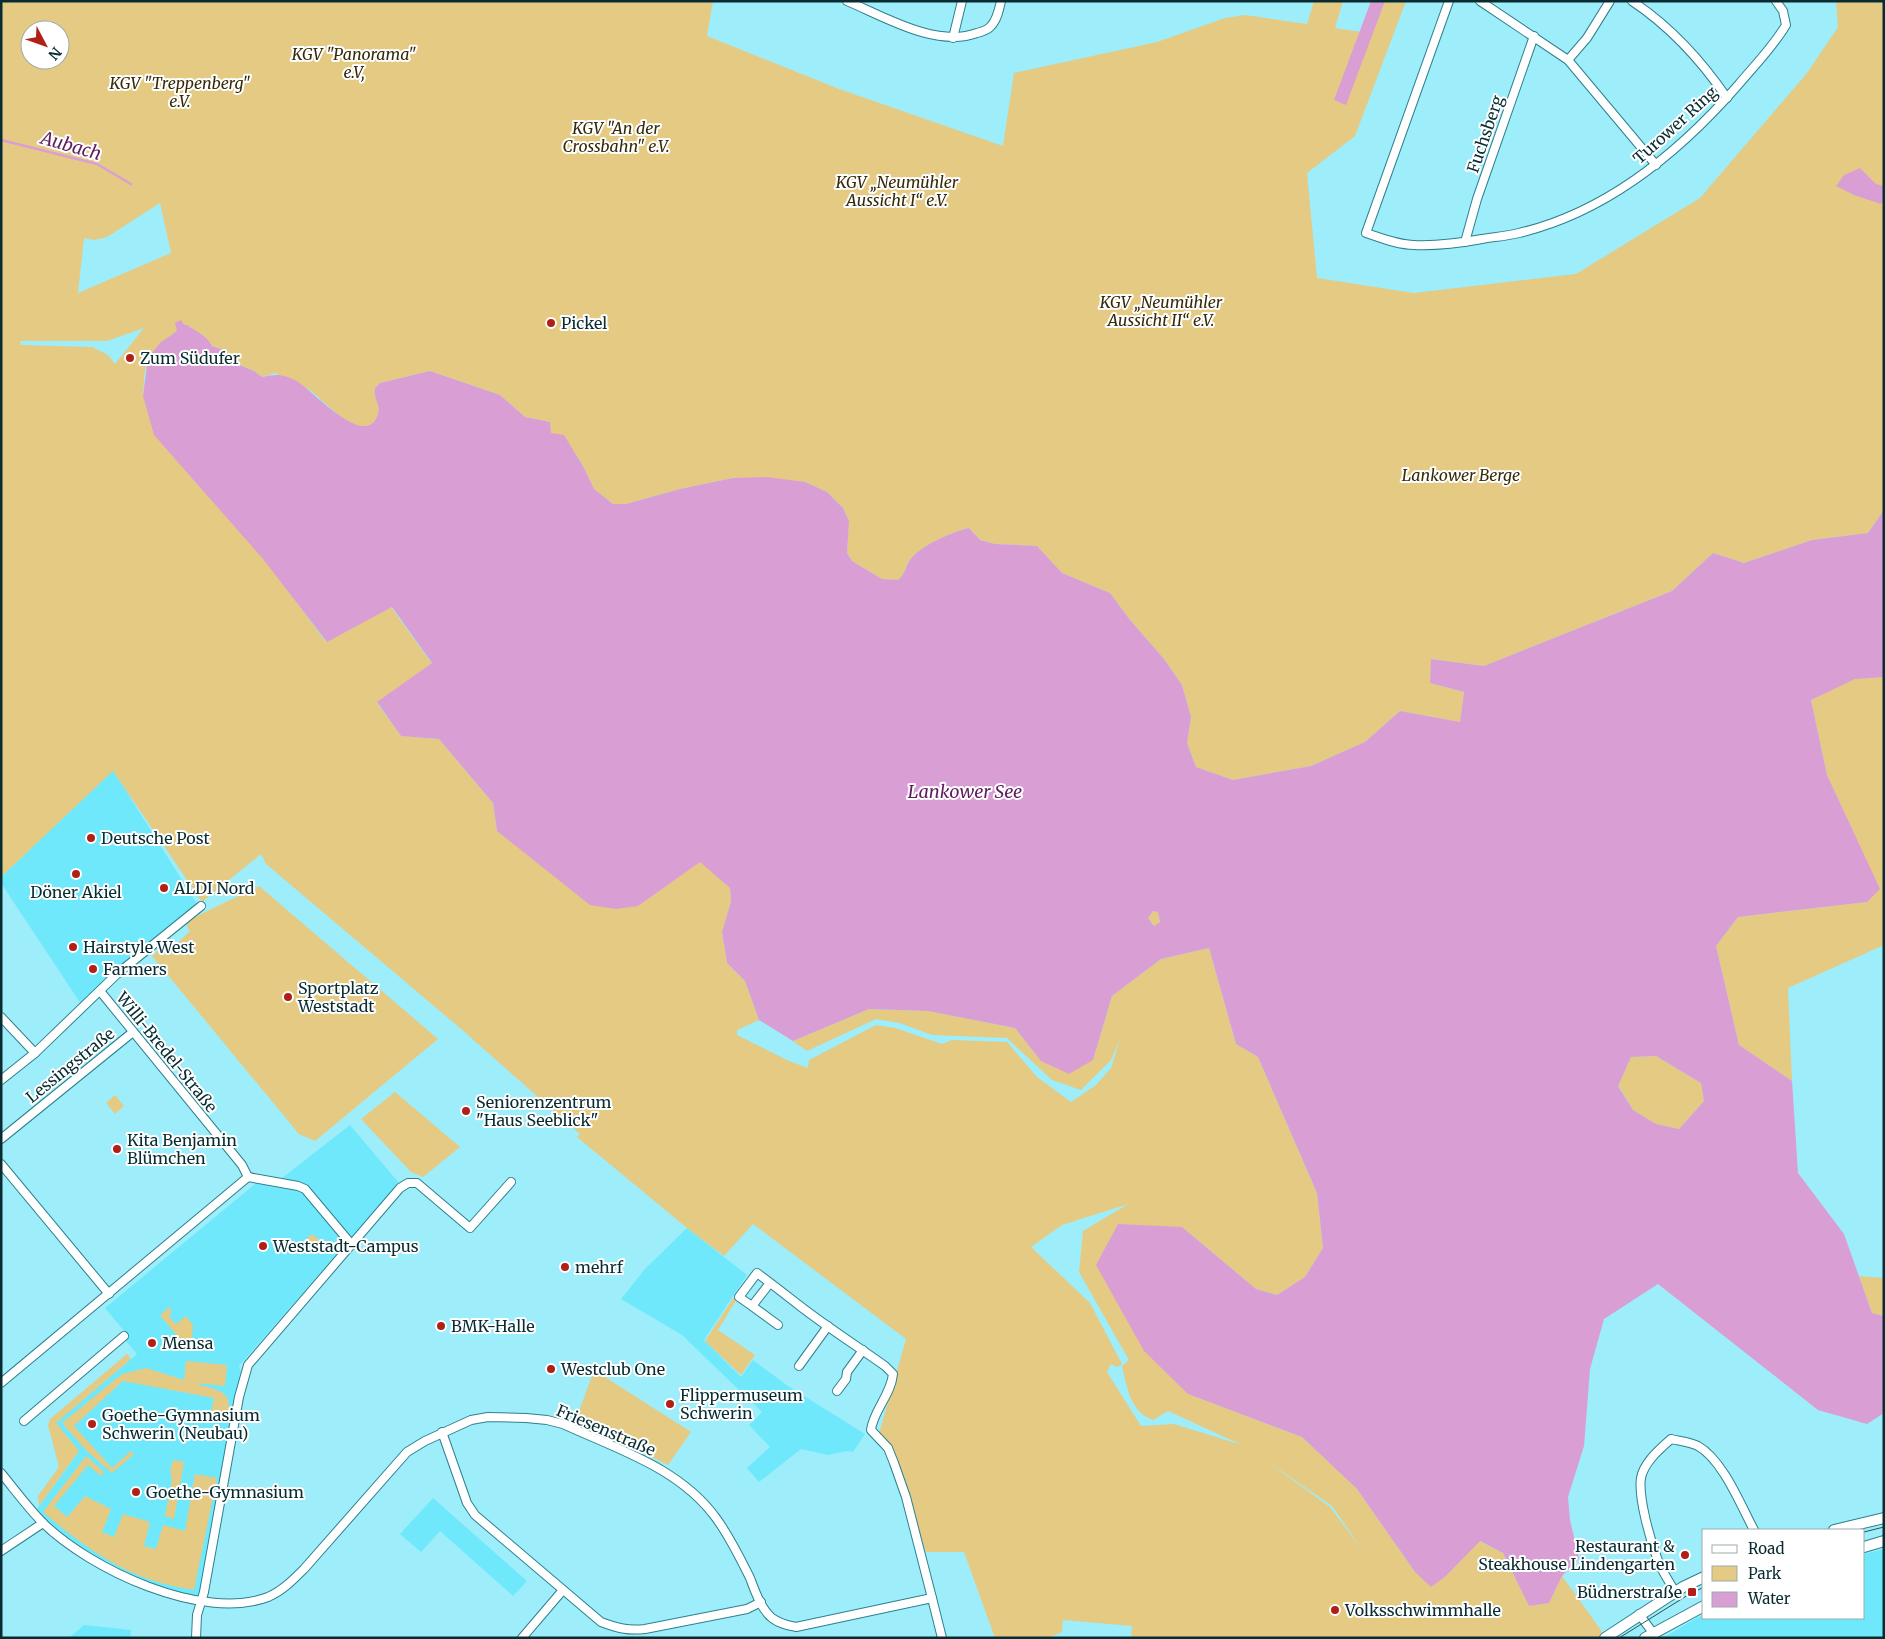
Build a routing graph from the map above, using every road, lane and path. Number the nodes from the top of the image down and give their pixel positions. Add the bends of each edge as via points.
1 (847, 1) edge
2 (962, 1) edge
3 (1001, 1) edge
4 (1449, 1) edge
5 (1480, 1) edge
6 (1610, 1) edge
7 (1632, 1) edge
8 (1776, 1) edge
9 (1534, 36) junction
10 (953, 38) junction
11 (1568, 60) junction
12 (1727, 98) junction
13 (1656, 165) junction
14 (1464, 242) junction
15 (201, 906) dead end
16 (100, 991) junction
17 (1, 1017) edge
18 (133, 1032) junction
19 (36, 1053) junction
20 (1, 1080) edge
21 (1, 1139) edge
22 (1, 1164) edge
23 (248, 1176) junction
24 (511, 1182) dead end
25 (352, 1245) junction
26 (770, 1283) junction
27 (109, 1294) junction
28 (752, 1306) junction
29 (778, 1325) dead end
30 (828, 1326) junction
31 (124, 1336) dead end
32 (863, 1350) junction
33 (800, 1366) dead end
34 (1, 1383) edge
35 (837, 1391) dead end
36 (24, 1421) dead end
37 (442, 1432) junction
38 (1, 1473) edge
39 (1884, 1518) edge
40 (43, 1523) junction
41 (1753, 1529) edge
42 (1838, 1529) edge
43 (1884, 1541) edge
44 (1865, 1547) edge
45 (1, 1551) edge
46 (1702, 1578) edge
47 (562, 1590) junction
48 (1675, 1592) junction
49 (932, 1598) junction
50 (202, 1602) junction
51 (761, 1602) junction
52 (1702, 1607) edge
53 (1639, 1614) junction
54 (1650, 1636) edge
55 (196, 1638) edge
56 (522, 1638) edge
57 (942, 1638) edge
58 (1605, 1638) edge

1 - 10 street via 912,28
2 - 10 street
3 - 10 street via 990,27
4 - 14 street, Turower Ring via 1366,233 1412,245
5 - 9 street
6 - 11 street via 1587,38
7 - 12 street via 1680,40 1707,69
8 - 12 street, Turower Ring via 1783,11 1786,25
9 - 11 street
9 - 14 street, Fuchsberg
11 - 13 street
12 - 13 street, Turower Ring
13 - 14 street, Turower Ring via 1613,194 1568,217 1519,234
15 - 16 street, Lessingstraße
16 - 18 street, Willi-Bredel-Straße
16 - 19 street, Lessingstraße
17 - 19 street
18 - 21 street, Lessingstraße
18 - 23 street, Willi-Bredel-Straße
19 - 20 street, Lessingstraße
22 - 27 street
23 - 25 street via 305,1189
23 - 27 street
24 - 25 street via 470,1228 417,1183 408,1183 400,1188
25 - 50 street via 248,1365
26 - 28 street
26 - 28 street via 757,1273 739,1297
26 - 30 street
27 - 34 street
28 - 29 street
30 - 32 street
30 - 33 street
31 - 36 street
32 - 35 street
32 - 49 street via 893,1374 871,1430 888,1448 894,1462
37 - 47 street via 467,1503 475,1516
37 - 50 street, Friesenstraße via 407,1452 289,1584 268,1597 248,1602
37 - 51 street, Friesenstraße via 488,1417 547,1420 563,1424 670,1474 716,1517
38 - 40 street, Friesenstraße
39 - 42 street
40 - 45 street
40 - 50 street, Friesenstraße via 101,1564 143,1584
41 - 48 street via 1725,1476 1710,1456 1698,1446 1671,1439 1653,1455 1641,1477 1641,1496 1657,1559
43 - 44 street
46 - 48 street
47 - 51 street via 601,1622 631,1631 746,1609
47 - 56 street
48 - 53 street
49 - 51 street, Friesenstraße via 796,1627 782,1625 770,1616
49 - 57 street
50 - 55 street via 197,1615
52 - 54 street
53 - 54 street
53 - 58 street

